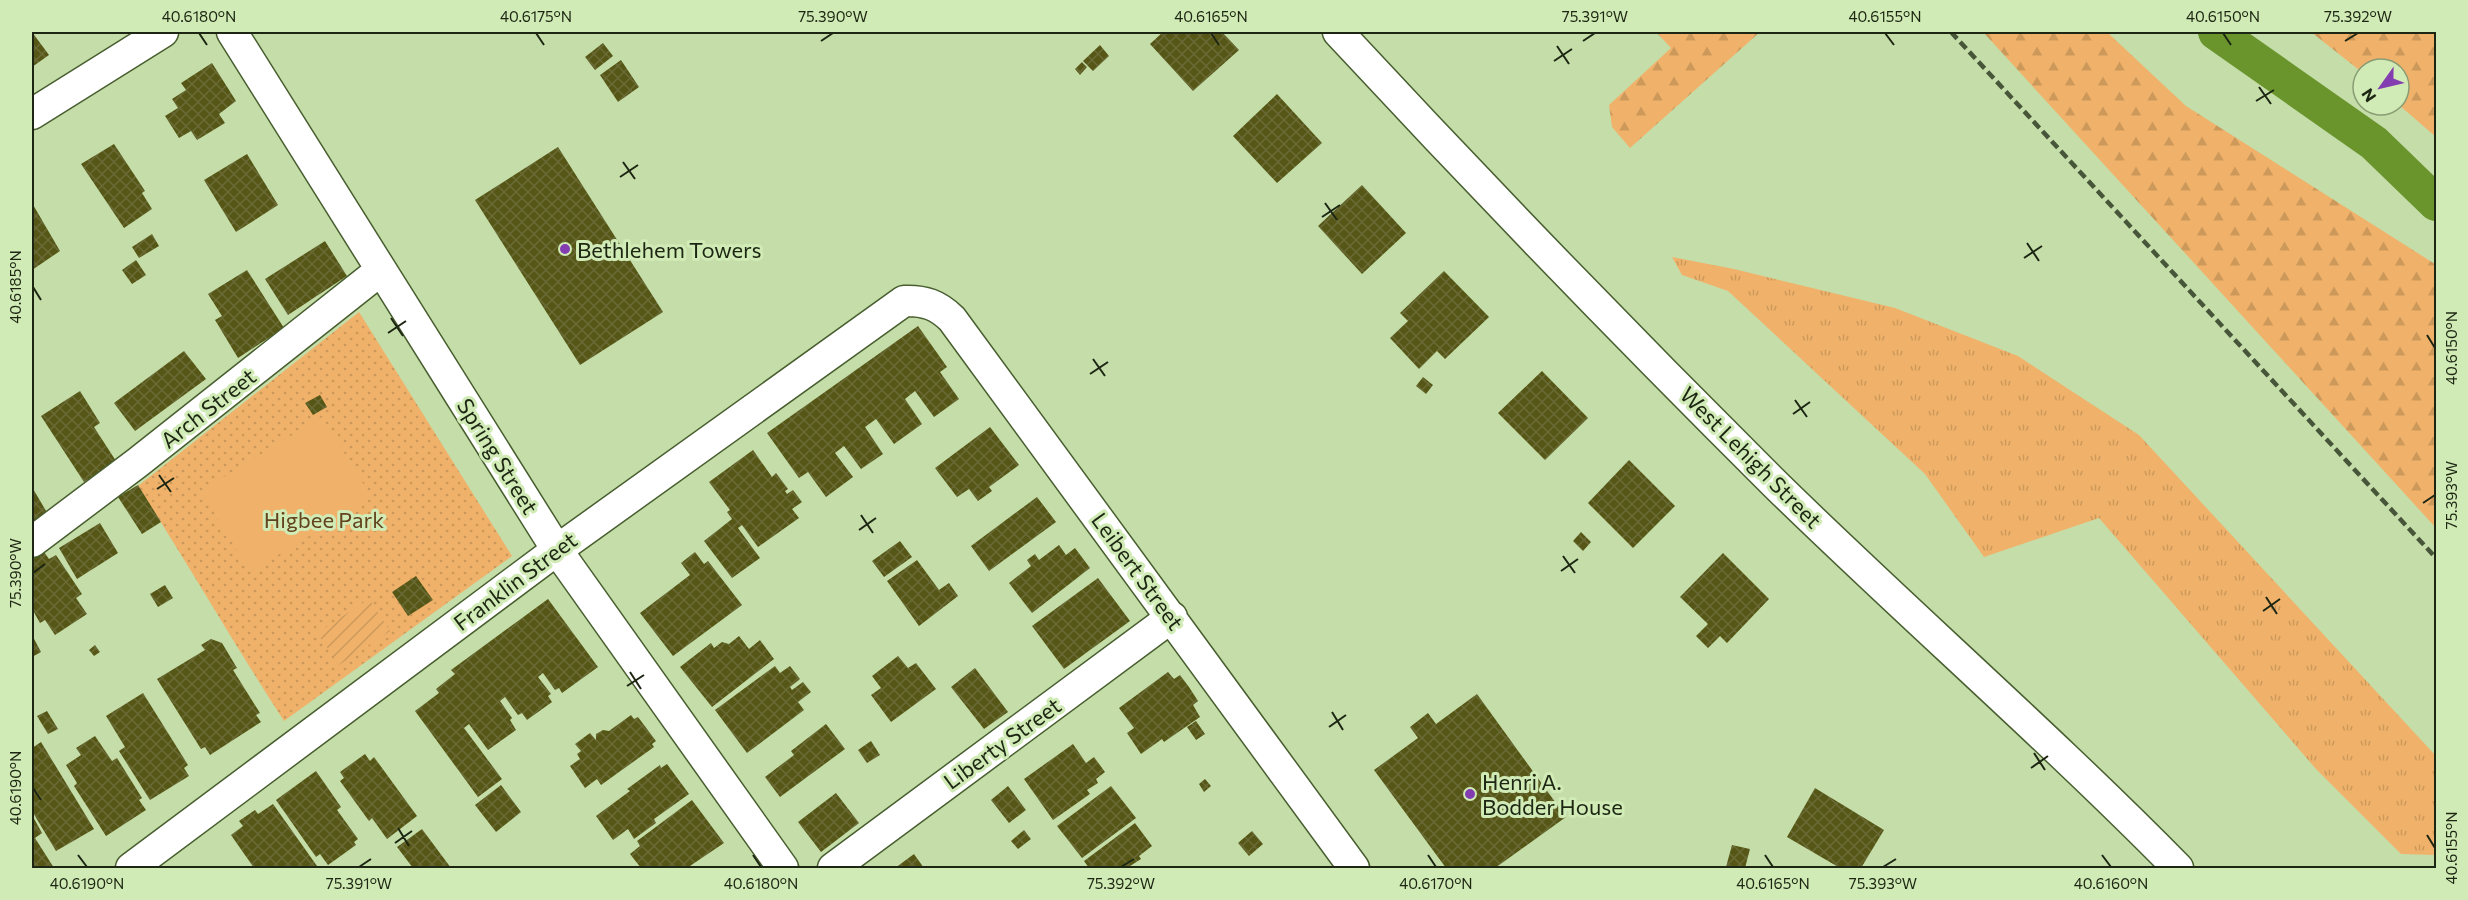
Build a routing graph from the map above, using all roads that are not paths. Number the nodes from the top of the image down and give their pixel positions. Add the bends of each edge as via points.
1 (163, 32) edge
2 (232, 32) edge
3 (1338, 32) edge
4 (32, 114) edge
5 (381, 270) junction
6 (904, 301) joint
7 (32, 542) edge
8 (557, 550) junction
9 (1173, 617) junction
10 (131, 868) edge
11 (783, 868) edge
12 (833, 868) edge
13 (1354, 868) edge
14 (2178, 868) edge

1 - 4 street
2 - 5 street, Spring Street
3 - 14 street, West Lehigh Street via 1473,178 1779,487 2106,795
5 - 7 street, Arch Street
5 - 8 street, Spring Street
6 - 8 street, Franklin Street
6 - 9 street, Leibert Street via 919,300 941,309 952,319
8 - 10 street, Franklin Street
8 - 11 street, Spring Street
9 - 12 street, Liberty Street
9 - 13 street, Leibert Street

